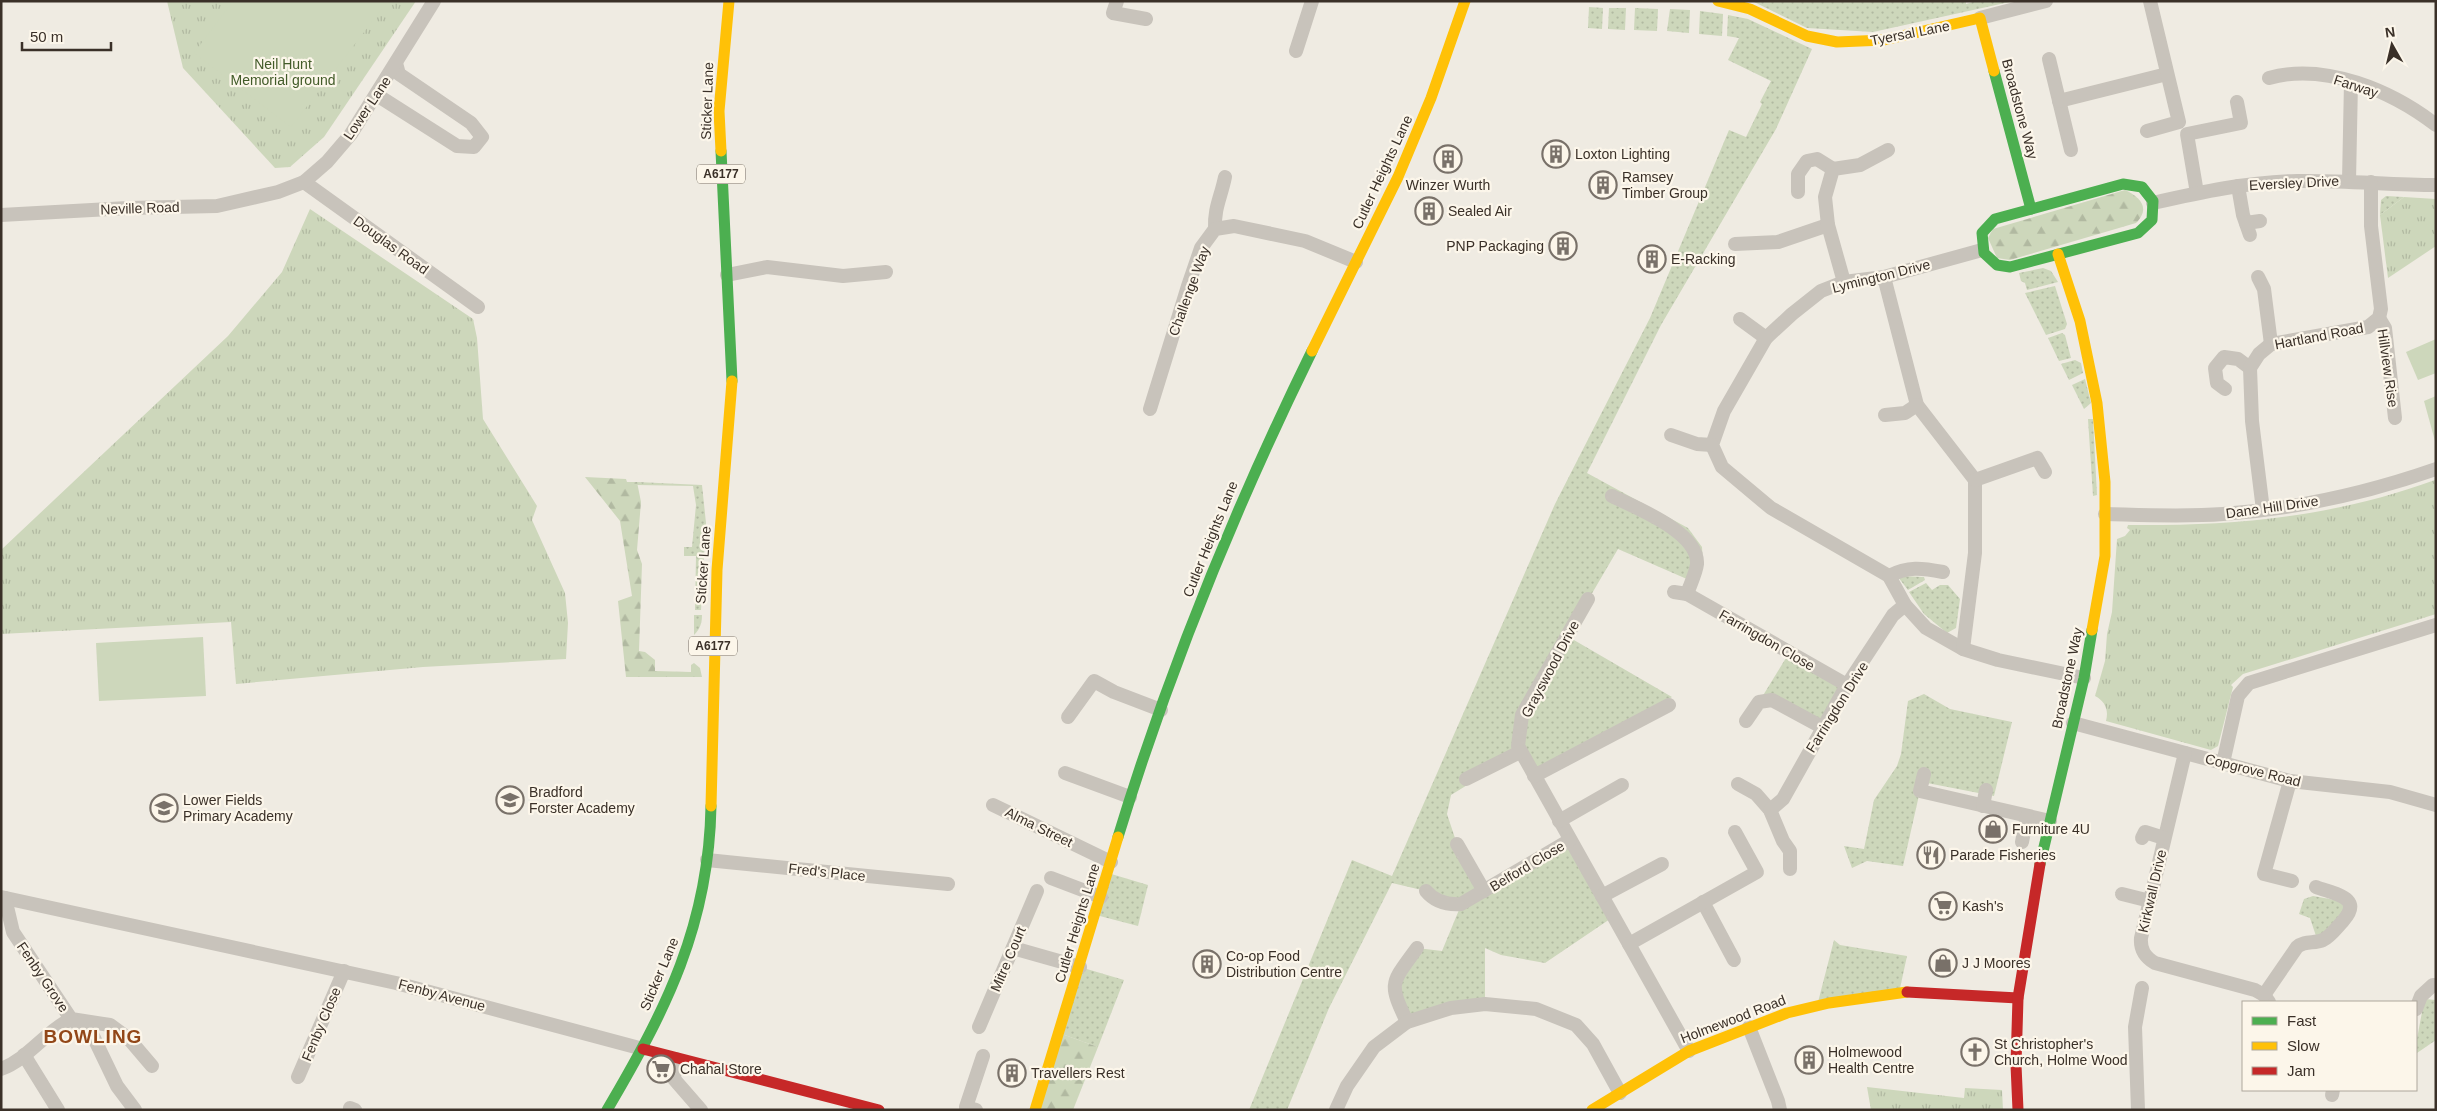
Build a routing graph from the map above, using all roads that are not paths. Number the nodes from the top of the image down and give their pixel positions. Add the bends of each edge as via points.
1 (434, 1) edge
2 (729, 1) edge
3 (1117, 1) edge
4 (1312, 1) edge
5 (1465, 1) edge
6 (1718, 1) edge
7 (2046, 1) edge
8 (2150, 1) edge
9 (1980, 18) junction
10 (1146, 19) dead end
11 (1296, 51) dead end
12 (2049, 59) dead end
13 (396, 63) junction
14 (2167, 74) junction
15 (2269, 78) dead end
16 (2351, 82) junction
17 (374, 98) junction
18 (2060, 101) junction
19 (2237, 102) dead end
20 (2436, 125) edge
21 (2147, 131) dead end
22 (1888, 150) dead end
23 (2071, 150) dead end
24 (1833, 169) junction
25 (1226, 177) dead end
26 (2349, 181) junction
27 (304, 182) junction
28 (2371, 182) junction
29 (2436, 185) edge
30 (2238, 186) junction
31 (278, 192) joint
32 (1798, 192) dead end
33 (2197, 193) junction
34 (2153, 203) junction
35 (2031, 209) junction
36 (1, 215) edge
37 (1828, 225) junction
38 (2252, 226) dead end
39 (1215, 229) junction
40 (1735, 244) dead end
41 (1982, 250) junction
42 (2058, 254) junction
43 (1356, 262) junction
44 (886, 272) dead end
45 (727, 275) junction
46 (1884, 277) junction
47 (2258, 277) dead end
48 (1844, 282) junction
49 (478, 307) dead end
50 (2379, 318) junction
51 (1740, 319) dead end
52 (1766, 338) junction
53 (2271, 344) junction
54 (2250, 368) junction
55 (2225, 389) dead end
56 (1917, 405) junction
57 (1150, 409) dead end
58 (1885, 415) dead end
59 (2395, 418) dead end
60 (1671, 435) dead end
61 (1712, 445) junction
62 (2436, 469) edge
63 (2044, 472) dead end
64 (1975, 480) junction
65 (1612, 496) dead end
66 (2263, 510) junction
67 (2105, 514) junction
68 (1943, 572) dead end
69 (1889, 576) junction
70 (1588, 599) dead end
71 (1905, 605) junction
72 (2436, 625) edge
73 (1963, 649) junction
74 (2084, 678) junction
75 (1847, 686) junction
76 (1669, 705) dead end
77 (1161, 710) junction
78 (1068, 717) dead end
79 (1746, 721) dead end
80 (2073, 722) junction
81 (1822, 727) junction
82 (1520, 752) junction
83 (2185, 753) junction
84 (2223, 763) junction
85 (1066, 773) dead end
86 (1924, 774) dead end
87 (1534, 776) junction
88 (1466, 779) dead end
89 (2290, 781) junction
90 (1738, 784) dead end
91 (1622, 785) dead end
92 (1986, 790) dead end
93 (1130, 797) junction
94 (2436, 805) edge
95 (993, 806) dead end
96 (1983, 806) junction
97 (1770, 810) junction
98 (2027, 816) junction
99 (1559, 821) junction
100 (2050, 821) junction
101 (1735, 832) dead end
102 (2142, 838) dead end
103 (2164, 838) junction
104 (1570, 840) junction
105 (2022, 842) dead end
106 (1457, 844) dead end
107 (707, 860) junction
108 (1112, 862) junction
109 (1662, 864) dead end
110 (1790, 869) dead end
111 (1051, 878) dead end
112 (2292, 881) dead end
113 (948, 884) dead end
114 (2316, 887) dead end
115 (1037, 891) dead end
116 (1426, 891) dead end
117 (1484, 892) junction
118 (2122, 894) dead end
119 (1602, 896) junction
120 (3, 897) edge
121 (1101, 897) junction
122 (2150, 901) junction
123 (1703, 902) junction
124 (1629, 944) junction
125 (1013, 948) junction
126 (1417, 948) dead end
127 (1734, 960) dead end
128 (1080, 967) junction
129 (344, 971) junction
130 (2433, 986) dead end
131 (2142, 988) dead end
132 (2018, 998) junction
133 (2266, 999) edge
134 (2417, 1006) edge
135 (71, 1019) junction
136 (1408, 1022) junction
137 (979, 1027) dead end
138 (1749, 1027) junction
139 (643, 1049) junction
140 (1689, 1051) junction
141 (24, 1055) junction
142 (983, 1056) dead end
143 (676, 1059) junction
144 (152, 1066) dead end
145 (1, 1069) edge
146 (298, 1077) dead end
147 (1620, 1093) junction
148 (58, 1110) edge
149 (135, 1110) edge
150 (607, 1110) edge
151 (701, 1110) edge
152 (879, 1110) edge
153 (976, 1110) edge
154 (1035, 1110) edge
155 (1336, 1110) edge
156 (1592, 1110) edge
157 (1780, 1110) edge
158 (2018, 1110) edge
159 (2138, 1110) edge

1 - 13 street, Lower Lane
2 - 45 main road, Sticker Lane / A6177 via 719,111
3 - 10 street via 1113,13
4 - 11 street
5 - 43 main road, Cutler Heights Lane via 1417,134
6 - 9 main road, Tyersal Lane via 1750,9 1807,36 1836,42 1863,42 1908,35
7 - 9 street, Tyersal Lane
8 - 14 street
9 - 35 main road, Broadstone Way
12 - 18 street
13 - 17 street, Lower Lane
13 - 17 street via 399,74 471,123 482,137 474,147 457,146 380,97
14 - 18 street
14 - 21 street via 2179,122
15 - 16 street, Farway via 2303,73
16 - 20 street, Farway via 2392,98
16 - 26 street
17 - 27 street, Lower Lane via 351,134
18 - 23 street
19 - 33 street via 2241,123 2187,134
22 - 24 street via 1860,164
24 - 32 street via 1817,159 1807,161 1798,174
24 - 37 street via 1825,197
25 - 39 street via 1214,213
26 - 28 street, Eversley Drive
26 - 30 street, Eversley Drive
27 - 31 street, Lower Lane
27 - 49 street, Douglas Road
28 - 29 street, Eversley Drive
28 - 50 street, Hartland Road via 2371,226 2382,309
30 - 33 street, Eversley Drive
30 - 38 street
31 - 36 street, Neville Road via 217,206
33 - 34 street, Eversley Drive
34 - 35 main road via 2147,191 2129,184
34 - 42 main road via 2152,220 2138,233
35 - 41 main road via 1989,223 1982,233
37 - 40 street via 1778,242
37 - 48 street
39 - 43 street, Challenge Way via 1234,226 1305,241
39 - 57 street, Challenge Way via 1202,248 1188,286
41 - 42 main road via 1991,263 2003,267
41 - 46 street, Lymington Drive
42 - 67 main road, Broadstone Way via 2080,321 2097,403
43 - 77 main road, Cutler Heights Lane via 1256,467 1218,556
44 - 45 street via 843,276 767,267
45 - 107 main road, Sticker Lane / A6177 via 732,379 717,570 711,824
46 - 48 street, Lymington Drive
46 - 56 street
47 - 53 street via 2264,289
48 - 52 street, Lymington Drive via 1821,292
50 - 53 street, Hartland Road via 2368,327
50 - 59 street, Hillview Rise via 2385,328
51 - 52 street
52 - 61 street, Lymington Drive via 1724,411
53 - 54 street, Hartland Road
54 - 55 street via 2238,359 2224,357 2214,368 2217,383
54 - 66 street via 2252,421
56 - 58 street via 1905,413
56 - 64 street
60 - 61 street via 1697,444
61 - 69 street via 1722,466 1772,508
62 - 66 street, Dane Hill Drive via 2338,497
63 - 64 street via 2036,458
64 - 73 street via 1975,554
65 - 75 street, Farringdon Close via 1676,529 1692,546 1697,564 1686,590
66 - 67 street, Dane Hill Drive via 2213,514
67 - 74 main road, Broadstone Way via 2105,556
68 - 69 street via 1920,567
69 - 71 street
70 - 82 street, Grayswood Drive via 1522,715
71 - 73 street via 1926,628
71 - 75 street, Farringdon Drive via 1893,615
72 - 84 street via 2248,683 2238,696
73 - 74 street via 1998,660
74 - 80 main road, Broadstone Way
75 - 81 street, Farringdon Drive
76 - 87 street
77 - 78 street via 1094,681
77 - 93 main road, Cutler Heights Lane
79 - 81 street via 1759,702 1772,700
80 - 83 street, Copgrove Road
80 - 100 main road, Broadstone Way
81 - 97 street, Farringdon Drive via 1783,799
82 - 87 street
82 - 88 street
83 - 84 street, Copgrove Road
83 - 103 street, Kirkwall Drive
84 - 89 street, Copgrove Road
85 - 93 street
86 - 96 street via 1920,791
87 - 99 street
89 - 94 street, Copgrove Road via 2390,792
89 - 112 street via 2264,874
90 - 97 street via 1756,794
91 - 99 street
92 - 96 street
93 - 108 main road, Cutler Heights Lane
95 - 108 street, Alma Street
96 - 98 street
97 - 110 street via 1790,850
98 - 100 street
98 - 105 street
99 - 104 street
100 - 132 main road, Broadstone Way via 2033,899
101 - 123 street via 1757,872
102 - 103 street via 2145,832
103 - 122 street, Kirkwall Drive
104 - 117 street, Belford Close
104 - 119 street
106 - 117 street, Belford Close
107 - 113 street, Fred's Place
107 - 139 main road, Sticker Lane / A6177 via 690,944
108 - 121 main road, Cutler Heights Lane
109 - 119 street
111 - 121 street
114 - 133 street via 2346,898 2351,905 2350,913 2323,940 2297,947
115 - 125 street, Mitre Court
116 - 117 street, Belford Close via 1432,899 1451,905 1461,904
118 - 122 street
119 - 124 street
120 - 129 street, Fenby Avenue
120 - 135 street, Fenby Grove via 13,932
121 - 128 main road, Cutler Heights Lane
122 - 133 street, Kirkwall Drive via 2141,944 2150,960 2254,990
123 - 124 street
123 - 127 street
124 - 140 street
125 - 128 street
125 - 137 street, Mitre Court
126 - 136 street via 1395,979 1395,997
128 - 154 main road, Cutler Heights Lane
129 - 139 street, Fenby Avenue
129 - 146 street, Fenby Close
130 - 134 street via 2421,996
131 - 159 street via 2135,1027
132 - 138 main road, Holmewood Road via 1910,992 1885,994 1786,1013
132 - 158 main road, Broadstone Way
135 - 141 street via 56,1027
135 - 144 street, Fenby Grove via 110,1025 129,1039
135 - 149 street via 94,1036 117,1086
136 - 147 street via 1451,1008 1484,1004 1536,1009 1576,1025 1593,1044
136 - 155 street via 1374,1046 1347,1086
138 - 140 main road, Holmewood Road
138 - 157 street
139 - 143 main road, Fenby Avenue
139 - 150 main road, Sticker Lane / A6177
140 - 147 main road, Holmewood Road
141 - 145 street
141 - 148 street
142 - 153 street via 966,1107
143 - 151 street via 674,1079
143 - 152 main road, Fenby Avenue
147 - 156 main road, Holmewood Road

